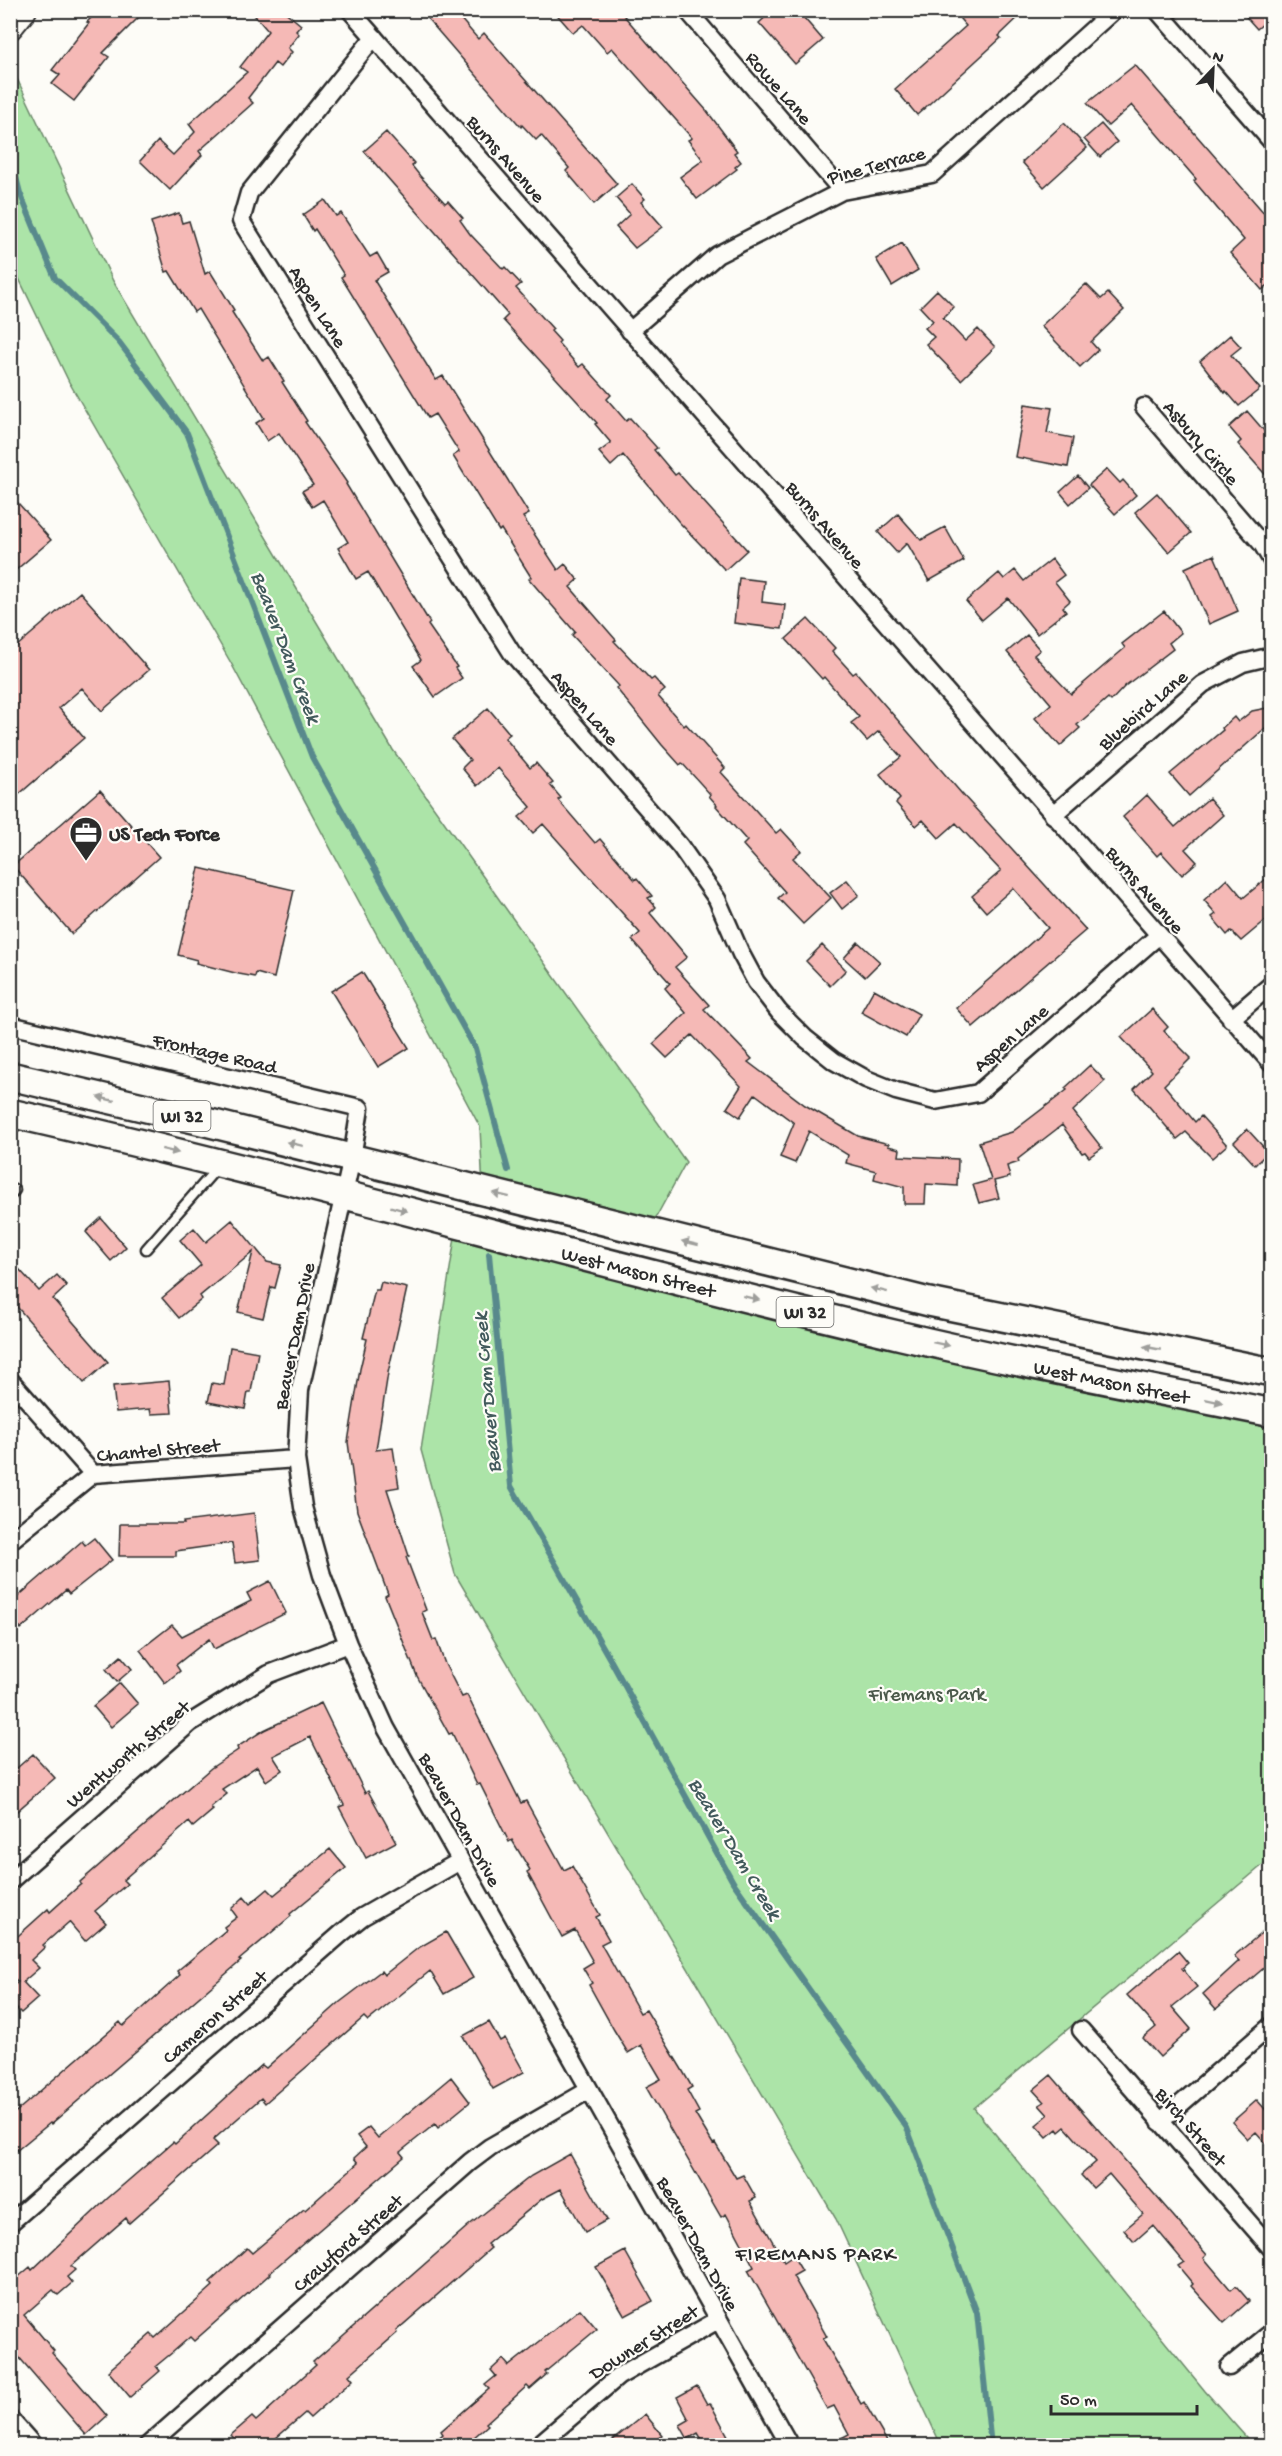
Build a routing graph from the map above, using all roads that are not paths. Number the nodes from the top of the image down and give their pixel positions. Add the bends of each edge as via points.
1 (24, 10) edge
2 (350, 10) edge
3 (1114, 10) edge
4 (1157, 10) edge
5 (694, 13) edge
6 (10, 27) edge
7 (374, 37) junction
8 (1272, 141) edge
9 (842, 191) junction
10 (630, 331) junction
11 (1144, 407) dead end
12 (1272, 561) edge
13 (1272, 656) edge
14 (1053, 815) junction
15 (1159, 935) junction
16 (1272, 984) edge
17 (1231, 1019) junction
18 (10, 1026) edge
19 (1272, 1064) edge
20 (10, 1076) edge
21 (10, 1113) edge
22 (352, 1158) junction
23 (222, 1163) junction
24 (343, 1193) junction
25 (146, 1249) dead end
26 (1272, 1372) edge
27 (10, 1380) edge
28 (1272, 1413) edge
29 (296, 1459) junction
30 (93, 1474) junction
31 (10, 1540) edge
32 (348, 1644) junction
33 (460, 1861) junction
34 (10, 1881) edge
35 (1272, 2025) edge
36 (1081, 2030) dead end
37 (589, 2090) junction
38 (1160, 2122) junction
39 (10, 2223) edge
40 (1272, 2249) edge
41 (718, 2320) junction
42 (1272, 2331) edge
43 (1229, 2367) dead end
44 (10, 2419) edge
45 (34, 2445) edge
46 (147, 2445) edge
47 (537, 2445) edge
48 (790, 2445) edge

1 - 6 street
2 - 7 street, Burns Avenue
3 - 9 street, Pine Terrace via 932,174
4 - 8 street
5 - 9 street, Rowe Lane
7 - 10 street, Burns Avenue
7 - 15 street, Aspen Lane via 249,193 241,221 512,653 680,846 717,898 741,954 778,1012 834,1061 866,1079 934,1101 978,1093
9 - 10 street, Pine Terrace via 717,255
10 - 14 street, Burns Avenue
11 - 12 street, Asbury Circle via 1263,544
13 - 14 street, Bluebird Lane via 1242,663 1203,684
14 - 15 street, Burns Avenue
15 - 17 street, Burns Avenue
16 - 17 street
17 - 19 street, Burns Avenue
18 - 22 street, Frontage Road via 360,1108
22 -> 20 main road, West Mason Street / WI 32
21 -> 23 main road, West Mason Street / WI 32
22 - 24 street, Beaver Dam Drive
26 -> 22 main road, West Mason Street / WI 32 via 929,1302
23 - 24 main road, West Mason Street / WI 32
23 - 25 lane
24 -> 28 main road, West Mason Street / WI 32 via 903,1336
24 - 29 street, Beaver Dam Drive via 300,1390
27 - 30 street
29 - 30 street, Chantel Street
29 - 32 street, Beaver Dam Drive via 303,1507 322,1575
30 - 31 street, Chantel Street
32 - 33 street, Beaver Dam Drive via 386,1728
32 - 34 street, Wentworth Street via 269,1674 190,1723
33 - 37 street, Beaver Dam Drive
33 - 39 street, Cameron Street via 362,1917 342,1933
35 - 38 street
36 - 38 street, Birch Street
37 - 41 street, Beaver Dam Drive
37 - 46 street, Crawford Street via 470,2162
38 - 40 street, Birch Street
41 - 47 street, Downer Street via 619,2376
41 - 48 street, Beaver Dam Drive
42 - 43 street
44 - 45 street

